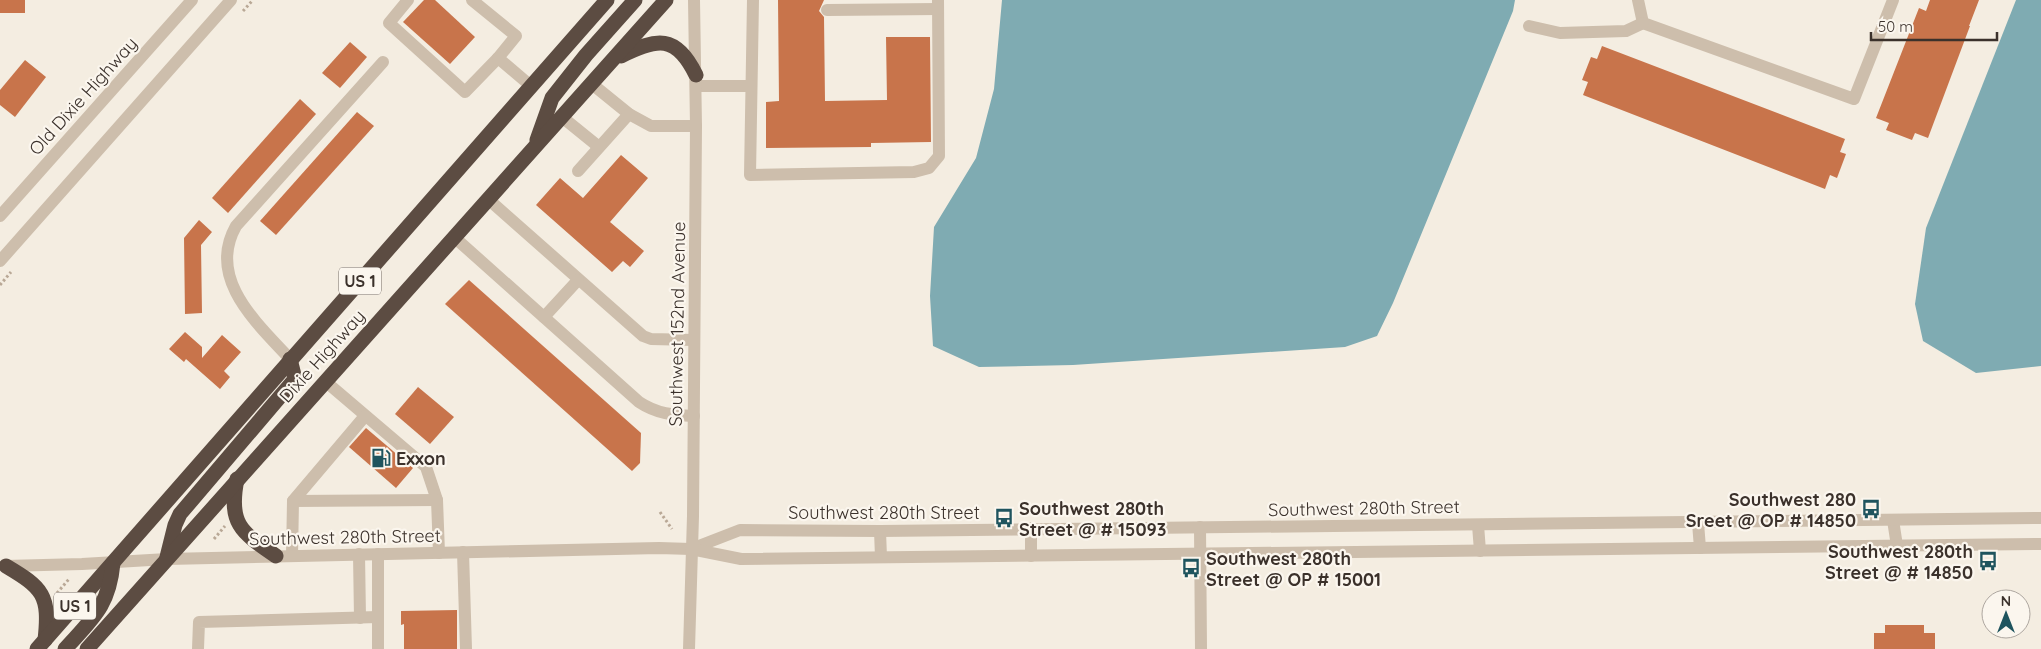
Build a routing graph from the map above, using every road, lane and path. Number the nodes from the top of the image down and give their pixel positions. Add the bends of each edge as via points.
1 (192, 0) edge
2 (231, 0) edge
3 (408, 0) edge
4 (472, 0) edge
5 (607, 0) edge
6 (635, 0) edge
7 (666, 0) edge
8 (694, 0) edge
9 (753, 0) edge
10 (1638, 0) edge
11 (1893, 0) edge
12 (938, 4) edge
13 (827, 10) dead end
14 (1643, 23) junction
15 (1530, 26) dead end
16 (498, 58) junction
17 (612, 60) junction
18 (383, 62) dead end
19 (696, 80) junction
20 (592, 84) junction
21 (531, 86) junction
22 (751, 86) junction
23 (629, 114) junction
24 (562, 117) junction
25 (696, 126) junction
26 (600, 147) junction
27 (534, 148) junction
28 (578, 171) dead end
29 (488, 199) junction
30 (0, 216) edge
31 (454, 237) junction
32 (0, 261) edge
33 (578, 280) junction
34 (544, 317) junction
35 (694, 340) junction
36 (290, 359) junction
37 (325, 381) junction
38 (365, 416) junction
39 (694, 416) junction
40 (237, 479) junction
41 (437, 500) junction
42 (293, 501) junction
43 (660, 512) dead end
44 (2041, 518) edge
45 (1893, 520) junction
46 (228, 523) dead end
47 (1698, 523) junction
48 (1478, 525) junction
49 (1200, 527) junction
50 (1031, 528) junction
51 (672, 529) dead end
52 (880, 531) junction
53 (214, 540) dead end
54 (2041, 544) edge
55 (1896, 546) junction
56 (1700, 548) junction
57 (691, 549) junction
58 (1480, 551) junction
59 (463, 552) junction
60 (438, 553) junction
61 (359, 554) junction
62 (378, 554) junction
63 (1201, 554) junction
64 (276, 556) junction
65 (292, 556) junction
66 (1031, 556) junction
67 (881, 558) junction
68 (167, 559) junction
69 (113, 562) junction
70 (3, 566) edge
71 (69, 578) dead end
72 (53, 597) dead end
73 (378, 617) junction
74 (360, 618) junction
75 (41, 644) edge
76 (65, 649) edge
77 (87, 649) edge
78 (198, 649) edge
79 (378, 649) edge
80 (466, 649) edge
81 (689, 649) edge
82 (1201, 649) edge

1 - 30 street, Old Dixie Highway
2 - 32 street
3 - 16 street via 389,23 465,92
4 - 16 street via 516,36
5 - 21 highway, Dixie Highway / US 1
6 - 27 highway via 552,98
7 - 17 highway, Dixie Highway / US 1
8 - 19 street, Southwest 152nd Avenue
9 - 22 street
10 - 14 street
11 - 14 street via 1854,99
12 - 13 street
12 - 22 street via 939,156 929,168 914,172 750,175
14 - 15 street via 1626,31 1560,33
16 - 21 street
17 - 19 highway via 644,44 668,44 688,57
17 - 20 highway, Dixie Highway / US 1
18 - 36 street via 231,235 228,258 236,294 256,322
19 - 22 street
19 - 25 street, Southwest 152nd Avenue
20 - 23 street
20 - 24 highway, Dixie Highway / US 1
21 - 36 highway, Dixie Highway / US 1
23 - 25 street via 651,126
23 - 26 street
24 - 26 street
24 - 27 highway, Dixie Highway / US 1
25 - 35 street, Southwest 152nd Avenue
26 - 28 street
27 - 29 highway, Dixie Highway / US 1
29 - 31 highway, Dixie Highway / US 1
29 - 33 street
31 - 34 street
31 - 37 highway, Dixie Highway / US 1
33 - 34 street
33 - 35 street via 643,336
34 - 39 street via 647,408 669,415
35 - 39 street, Southwest 152nd Avenue
36 - 68 highway via 295,379 180,514 174,525
36 - 69 highway, Dixie Highway / US 1
37 - 38 street
37 - 40 highway, Dixie Highway / US 1
38 - 41 street via 426,467
38 - 42 street
39 - 57 street, Southwest 152nd Avenue
40 - 64 highway via 235,517 252,540
40 - 68 highway, Dixie Highway / US 1
41 - 42 street
41 - 60 street
42 - 65 street
43 - 51 path
44 - 45 street, Southwest 280th Street
45 - 47 street, Southwest 280th Street
45 - 55 street
46 - 53 path
47 - 48 street, Southwest 280th Street
47 - 56 street
48 - 49 street, Southwest 280th Street
48 - 58 street
49 - 50 street, Southwest 280th Street
49 - 63 street
50 - 52 street, Southwest 280th Street
50 - 66 street
52 - 57 street, Southwest 280th Street via 740,530
52 - 67 street
54 - 55 street, Southwest 280th Street
55 - 56 street, Southwest 280th Street
56 - 58 street, Southwest 280th Street
57 - 59 street, Southwest 280th Street
57 - 67 street, Southwest 280th Street via 741,559
57 - 81 street, Southwest 152nd Avenue
58 - 63 street, Southwest 280th Street
59 - 60 street, Southwest 280th Street
59 - 80 street
60 - 62 street, Southwest 280th Street
61 - 62 street, Southwest 280th Street
61 - 65 street, Southwest 280th Street
61 - 74 street
62 - 73 street
63 - 66 street, Southwest 280th Street
63 - 82 street
64 - 65 street, Southwest 280th Street
64 - 68 street, Southwest 280th Street
66 - 67 street, Southwest 280th Street
68 - 69 street, Southwest 280th Street
68 - 77 highway, Dixie Highway / US 1
69 - 70 street, Southwest 280th Street
69 - 75 highway, Dixie Highway / US 1
69 - 76 highway via 107,596 96,614
70 - 75 highway via 37,586 43,596 48,620
71 - 72 path
73 - 74 street
73 - 79 street
74 - 78 street via 199,622

